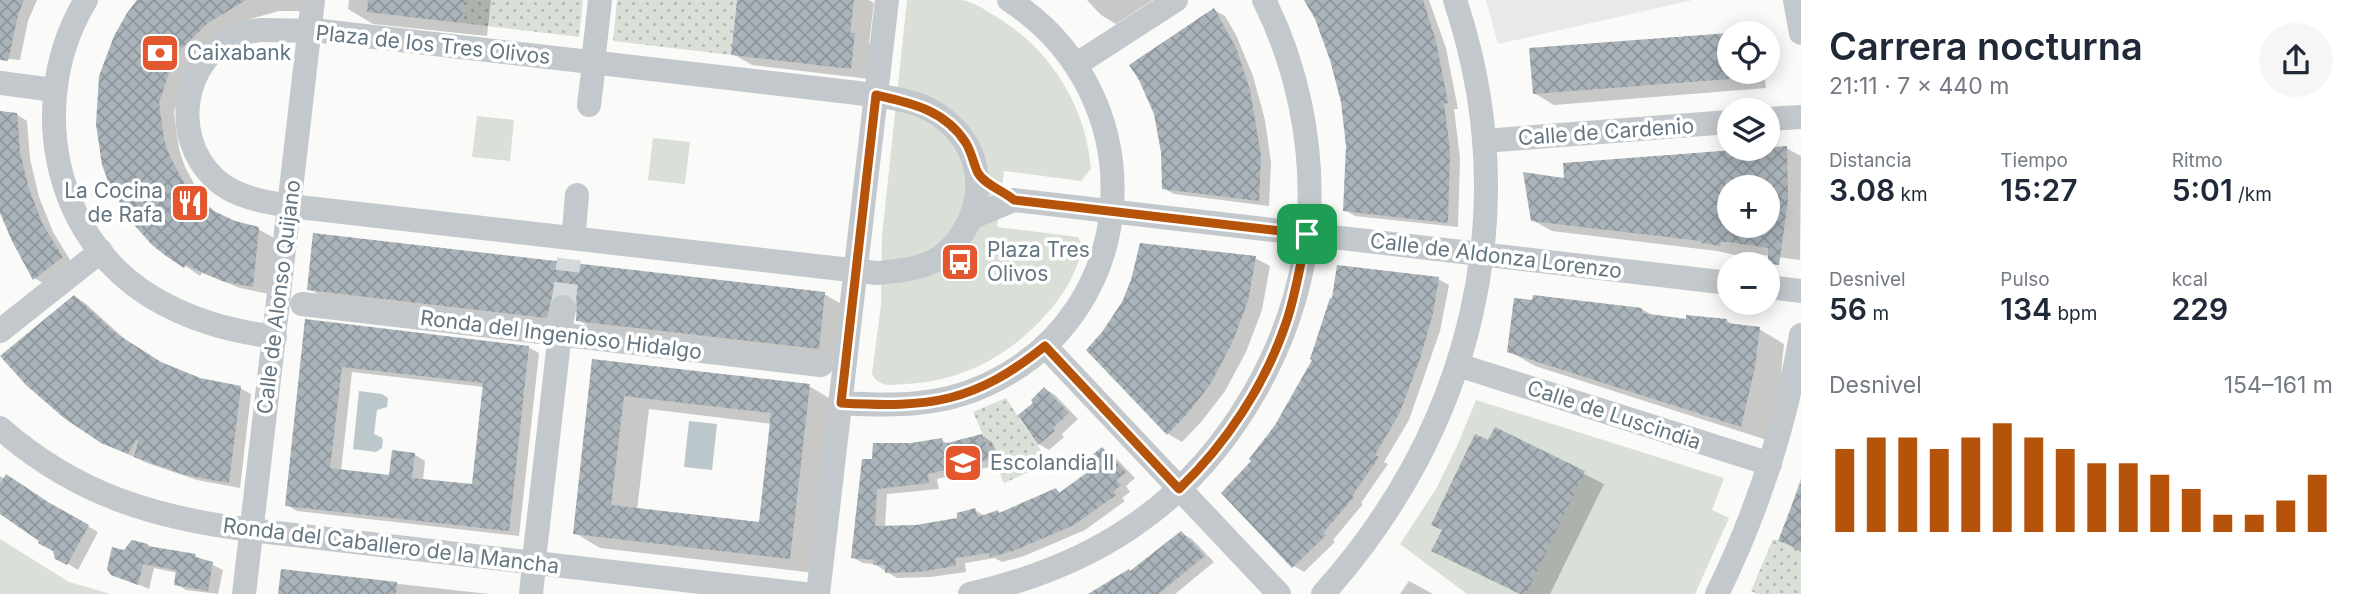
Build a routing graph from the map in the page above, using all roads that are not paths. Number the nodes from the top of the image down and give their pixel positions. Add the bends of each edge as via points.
1 (86, 0) edge
2 (313, 0) edge
3 (600, 0) edge
4 (887, 0) edge
5 (1009, 0) edge
6 (1176, 0) edge
7 (1264, 0) edge
8 (1455, 0) edge
9 (1795, 0) edge
10 (310, 31) junction
11 (1801, 33) edge
12 (1077, 64) junction
13 (0, 83) edge
14 (54, 90) junction
15 (876, 95) junction
16 (589, 105) dead end
17 (1801, 117) edge
18 (1780, 118) edge
19 (1717, 123) edge
20 (1484, 141) junction
21 (978, 173) junction
22 (577, 195) dead end
23 (1014, 200) junction
24 (290, 206) junction
25 (1112, 212) junction
26 (973, 217) junction
27 (1307, 234) junction
28 (571, 245) tunnel mouth
29 (101, 251) junction
30 (1482, 255) junction
31 (856, 271) junction
32 (1717, 281) edge
33 (1780, 288) edge
34 (1801, 290) edge
35 (302, 304) dead end
36 (562, 307) tunnel mouth
37 (0, 331) edge
38 (559, 334) junction
39 (1801, 335) edge
40 (275, 337) junction
41 (1045, 346) junction
42 (821, 365) dead end
43 (1458, 365) junction
44 (841, 403) junction
45 (0, 428) edge
46 (1770, 464) junction
47 (1179, 489) junction
48 (251, 530) junction
49 (533, 573) edge
50 (244, 594) edge
51 (804, 594) edge
52 (818, 594) edge
53 (970, 594) edge
54 (1279, 594) edge
55 (1323, 594) edge
56 (1717, 594) edge

1 - 14 street via 63,48
2 - 10 street, Calle de Alonso Quijano
3 - 16 street
4 - 15 street
5 - 12 street via 1045,27
6 - 12 street
7 - 27 street via 1295,81 1305,133
8 - 20 street via 1467,38
9 - 11 street
10 - 15 street, Plaza de los Tres Olivos
10 - 24 street, Calle de Alonso Quijano
10 - 24 street, Plaza de los Tres Olivos via 241,33 205,61 188,99 190,144 215,179 246,196
12 - 25 street via 1103,121 1112,176
13 - 14 street
14 - 29 street via 54,137 62,179
15 - 21 street, Plaza de los Tres Olivos via 919,105 951,124 974,157
15 - 31 street
17 - 18 street
19 - 20 street, Calle de Cardenio
20 - 30 street
21 - 23 street, Calle de Aldonza Lorenzo
21 - 26 street, Plaza de los Tres Olivos
22 - 28 street
23 - 25 street, Calle de Aldonza Lorenzo
23 - 26 street, Calle de Aldonza Lorenzo
24 - 31 street, Plaza de los Tres Olivos
24 - 40 street, Calle de Alonso Quijano
25 - 27 street, Calle de Aldonza Lorenzo
25 - 41 street via 1103,255 1090,286 1069,320
26 - 31 street, Plaza de los Tres Olivos via 960,239 934,261 910,270
27 - 30 street, Calle de Aldonza Lorenzo
27 - 47 street via 1286,324 1263,375 1223,439
29 - 37 street
29 - 40 street via 149,295 185,314 219,327
30 - 32 street, Calle de Aldonza Lorenzo
30 - 43 street
31 - 44 street
33 - 34 street
35 - 38 street, Ronda del Ingenioso Hidalgo
36 - 38 street
38 - 42 street, Ronda del Ingenioso Hidalgo
38 - 49 street
39 - 46 street
40 - 48 street, Calle de Alonso Quijano
41 - 44 street via 997,380 950,399 915,405
41 - 47 street
43 - 46 street, Calle de Luscindia
43 - 55 street via 1434,429 1405,484 1369,539
44 - 52 street
45 - 48 street, Ronda del Caballero de la Mancha via 51,466 131,505 168,517
46 - 56 street
47 - 53 street via 1096,549 1010,585
47 - 54 street
48 - 50 street, Calle de Alonso Quijano
48 - 51 street, Ronda del Caballero de la Mancha

